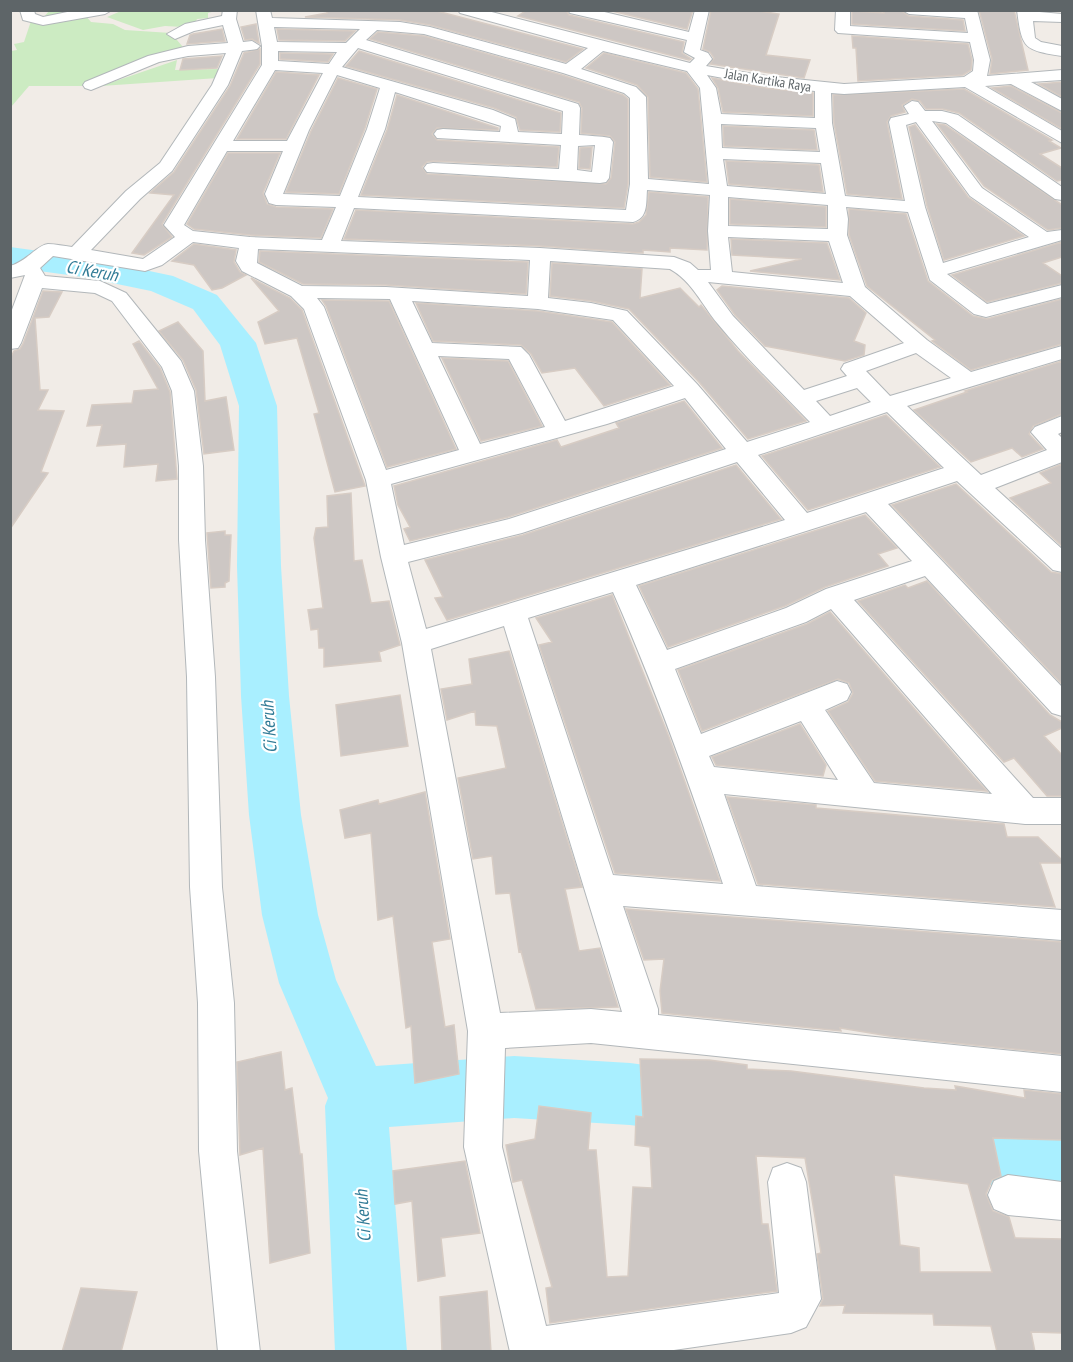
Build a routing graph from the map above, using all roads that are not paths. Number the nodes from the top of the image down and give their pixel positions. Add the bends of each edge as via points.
1 (105, 10) edge
2 (465, 10) edge
3 (575, 10) edge
4 (702, 10) edge
5 (843, 10) edge
6 (909, 10) edge
7 (970, 12) edge
8 (1024, 13) edge
9 (264, 16) edge
10 (225, 17) edge
11 (1062, 18) edge
12 (31, 21) edge
13 (374, 25) junction
14 (175, 34) dead end
15 (907, 34) junction
16 (696, 38) junction
17 (976, 38) junction
18 (270, 45) junction
19 (352, 45) junction
20 (600, 46) junction
21 (229, 47) junction
22 (1062, 51) edge
23 (911, 52) dead end
24 (526, 59) junction
25 (270, 65) junction
26 (693, 68) junction
27 (333, 69) junction
28 (569, 70) junction
29 (1062, 75) edge
30 (1014, 79) junction
31 (766, 81) junction
32 (491, 82) junction
33 (968, 82) junction
34 (91, 85) dead end
35 (389, 86) junction
36 (899, 87) junction
37 (823, 89) junction
38 (455, 105) junction
39 (1062, 105) edge
40 (920, 116) junction
41 (713, 119) junction
42 (768, 120) junction
43 (824, 123) junction
44 (509, 138) junction
45 (1062, 138) edge
46 (572, 141) junction
47 (621, 143) junction
48 (223, 146) junction
49 (294, 146) junction
50 (438, 151) junction
51 (713, 153) junction
52 (169, 155) junction
53 (830, 158) junction
54 (208, 169) junction
55 (568, 175) junction
56 (639, 184) junction
57 (719, 190) junction
58 (1060, 191) edge
59 (836, 201) junction
60 (347, 202) junction
61 (424, 204) junction
62 (995, 204) junction
63 (916, 207) junction
64 (567, 212) junction
65 (81, 223) dead end
66 (718, 231) junction
67 (837, 235) junction
68 (189, 236) junction
69 (1053, 236) edge
70 (64, 237) dead end
71 (250, 243) junction
72 (330, 245) junction
73 (1016, 248) junction
74 (77, 252) junction
75 (540, 254) junction
76 (566, 255) junction
77 (33, 264) edge
78 (936, 271) junction
79 (691, 274) junction
80 (722, 277) junction
81 (856, 290) junction
82 (1062, 291) edge
83 (298, 292) junction
84 (398, 294) junction
85 (538, 303) junction
86 (10, 343) edge
87 (919, 345) junction
88 (422, 350) junction
89 (1062, 352) edge
90 (861, 379) junction
91 (968, 380) junction
92 (689, 389) junction
93 (800, 399) junction
94 (889, 404) junction
95 (1062, 423) edge
96 (826, 425) junction
97 (558, 430) junction
98 (743, 453) junction
99 (1062, 453) edge
100 (472, 454) junction
101 (970, 478) junction
102 (378, 480) junction
103 (870, 501) junction
104 (802, 524) junction
105 (394, 557) junction
106 (1062, 563) edge
107 (930, 565) junction
108 (620, 579) junction
109 (835, 596) junction
110 (513, 613) junction
111 (416, 643) junction
112 (659, 664) junction
113 (837, 692) dead end
114 (1062, 705) edge
115 (807, 706) junction
116 (692, 750) junction
117 (703, 779) junction
118 (865, 795) junction
119 (1025, 811) junction
120 (1062, 811) edge
121 (600, 889) junction
122 (745, 901) junction
123 (1062, 926) edge
124 (640, 1031) junction
125 (487, 1046) junction
126 (1062, 1074) edge
127 (787, 1182) dead end
128 (1008, 1195) dead end
129 (1062, 1201) edge
130 (531, 1350) edge
131 (239, 1352) edge

1 - 12 street
2 - 20 street, Jalan Kartika Raya
3 - 16 street
4 - 16 street
5 - 15 street via 843,30
6 - 7 street
7 - 17 street
8 - 11 street
8 - 22 street via 1028,39 1036,46
9 - 13 street
9 - 18 street
10 - 14 street
10 - 21 street
13 - 19 street
13 - 24 street via 425,30
15 - 17 street
15 - 23 street
16 - 26 street via 692,52 704,58
17 - 33 street via 981,74
18 - 19 street
18 - 21 street
18 - 25 street
19 - 27 street
19 - 32 street
20 - 26 street, Jalan Kartika Raya
20 - 28 street
21 - 34 street via 154,59
21 - 52 street via 220,85
24 - 28 street
24 - 32 street
25 - 27 street
25 - 48 street
26 - 31 street, Jalan Kartika Raya
26 - 41 street via 708,88
27 - 35 street
27 - 49 street
28 - 47 street via 636,93 638,97
29 - 30 street, Jalan Kartika Raya
30 - 33 street, Jalan Kartika Raya
30 - 39 street
31 - 37 street, Jalan Kartika Raya
31 - 42 street
32 - 38 street
32 - 46 street via 572,108
33 - 36 street, Jalan Kartika Raya
33 - 45 street
35 - 38 street
35 - 60 street
36 - 37 street, Jalan Kartika Raya
36 - 40 street
37 - 43 street
38 - 44 street via 503,119 511,127
38 - 50 street
40 - 58 street via 952,119
40 - 62 street via 976,192
40 - 63 street via 897,122
41 - 42 street
41 - 51 street
42 - 43 street
43 - 53 street
44 - 46 street
44 - 50 street
46 - 47 street
46 - 55 street
47 - 55 street via 600,178
47 - 56 street
48 - 49 street
48 - 54 street
49 - 60 street via 274,194 276,199
50 - 55 street
50 - 61 street
51 - 53 street
51 - 57 street
52 - 54 street
52 - 65 street
52 - 74 street
53 - 59 street
54 - 68 street via 174,225
56 - 57 street
56 - 64 street via 633,216
57 - 59 street
57 - 66 street
59 - 63 street
59 - 67 street
60 - 61 street
60 - 72 street
61 - 64 street
62 - 69 street
62 - 73 street via 995,218
63 - 78 street
64 - 76 street
66 - 67 street
66 - 80 street
67 - 81 street
68 - 71 street
68 - 74 street via 145,265
69 - 73 street
70 - 77 street
71 - 72 street
71 - 83 street via 246,261 249,267
72 - 75 street
73 - 78 street
74 - 77 street
75 - 76 street
75 - 85 street
76 - 79 street via 674,263
77 - 86 street
77 - 131 street via 119,297 173,366 183,391 191,466 201,677 206,887 216,1003 218,1151
78 - 82 street via 937,276 986,311
79 - 80 street
79 - 93 street via 725,319
80 - 81 street
81 - 87 street
83 - 84 street
83 - 102 street via 314,307 321,321
84 - 85 street
84 - 88 street
85 - 92 street via 620,315
87 - 90 street via 853,368
87 - 91 street
88 - 97 street via 513,352
88 - 100 street
89 - 91 street
90 - 93 street
90 - 94 street
91 - 94 street
92 - 97 street
92 - 98 street
93 - 96 street
94 - 96 street
94 - 101 street
95 - 99 street via 1043,432
96 - 98 street
97 - 100 street
98 - 104 street
98 - 105 street via 513,526
99 - 101 street
100 - 102 street
101 - 103 street
101 - 106 street
102 - 105 street
103 - 104 street
103 - 107 street
104 - 108 street
105 - 111 street
107 - 109 street
107 - 114 street
108 - 110 street
108 - 112 street
109 - 112 street via 796,615
109 - 119 street
110 - 111 street
110 - 121 street
111 - 125 street
112 - 116 street
113 - 115 street
115 - 116 street
115 - 118 street
116 - 117 street
117 - 118 street
117 - 122 street
118 - 119 street
119 - 120 street
121 - 122 street
121 - 124 street via 640,1009
122 - 123 street
124 - 125 street via 591,1026
124 - 126 street
125 - 130 street via 483,1147
127 - 130 street via 800,1299 791,1312
128 - 129 street

